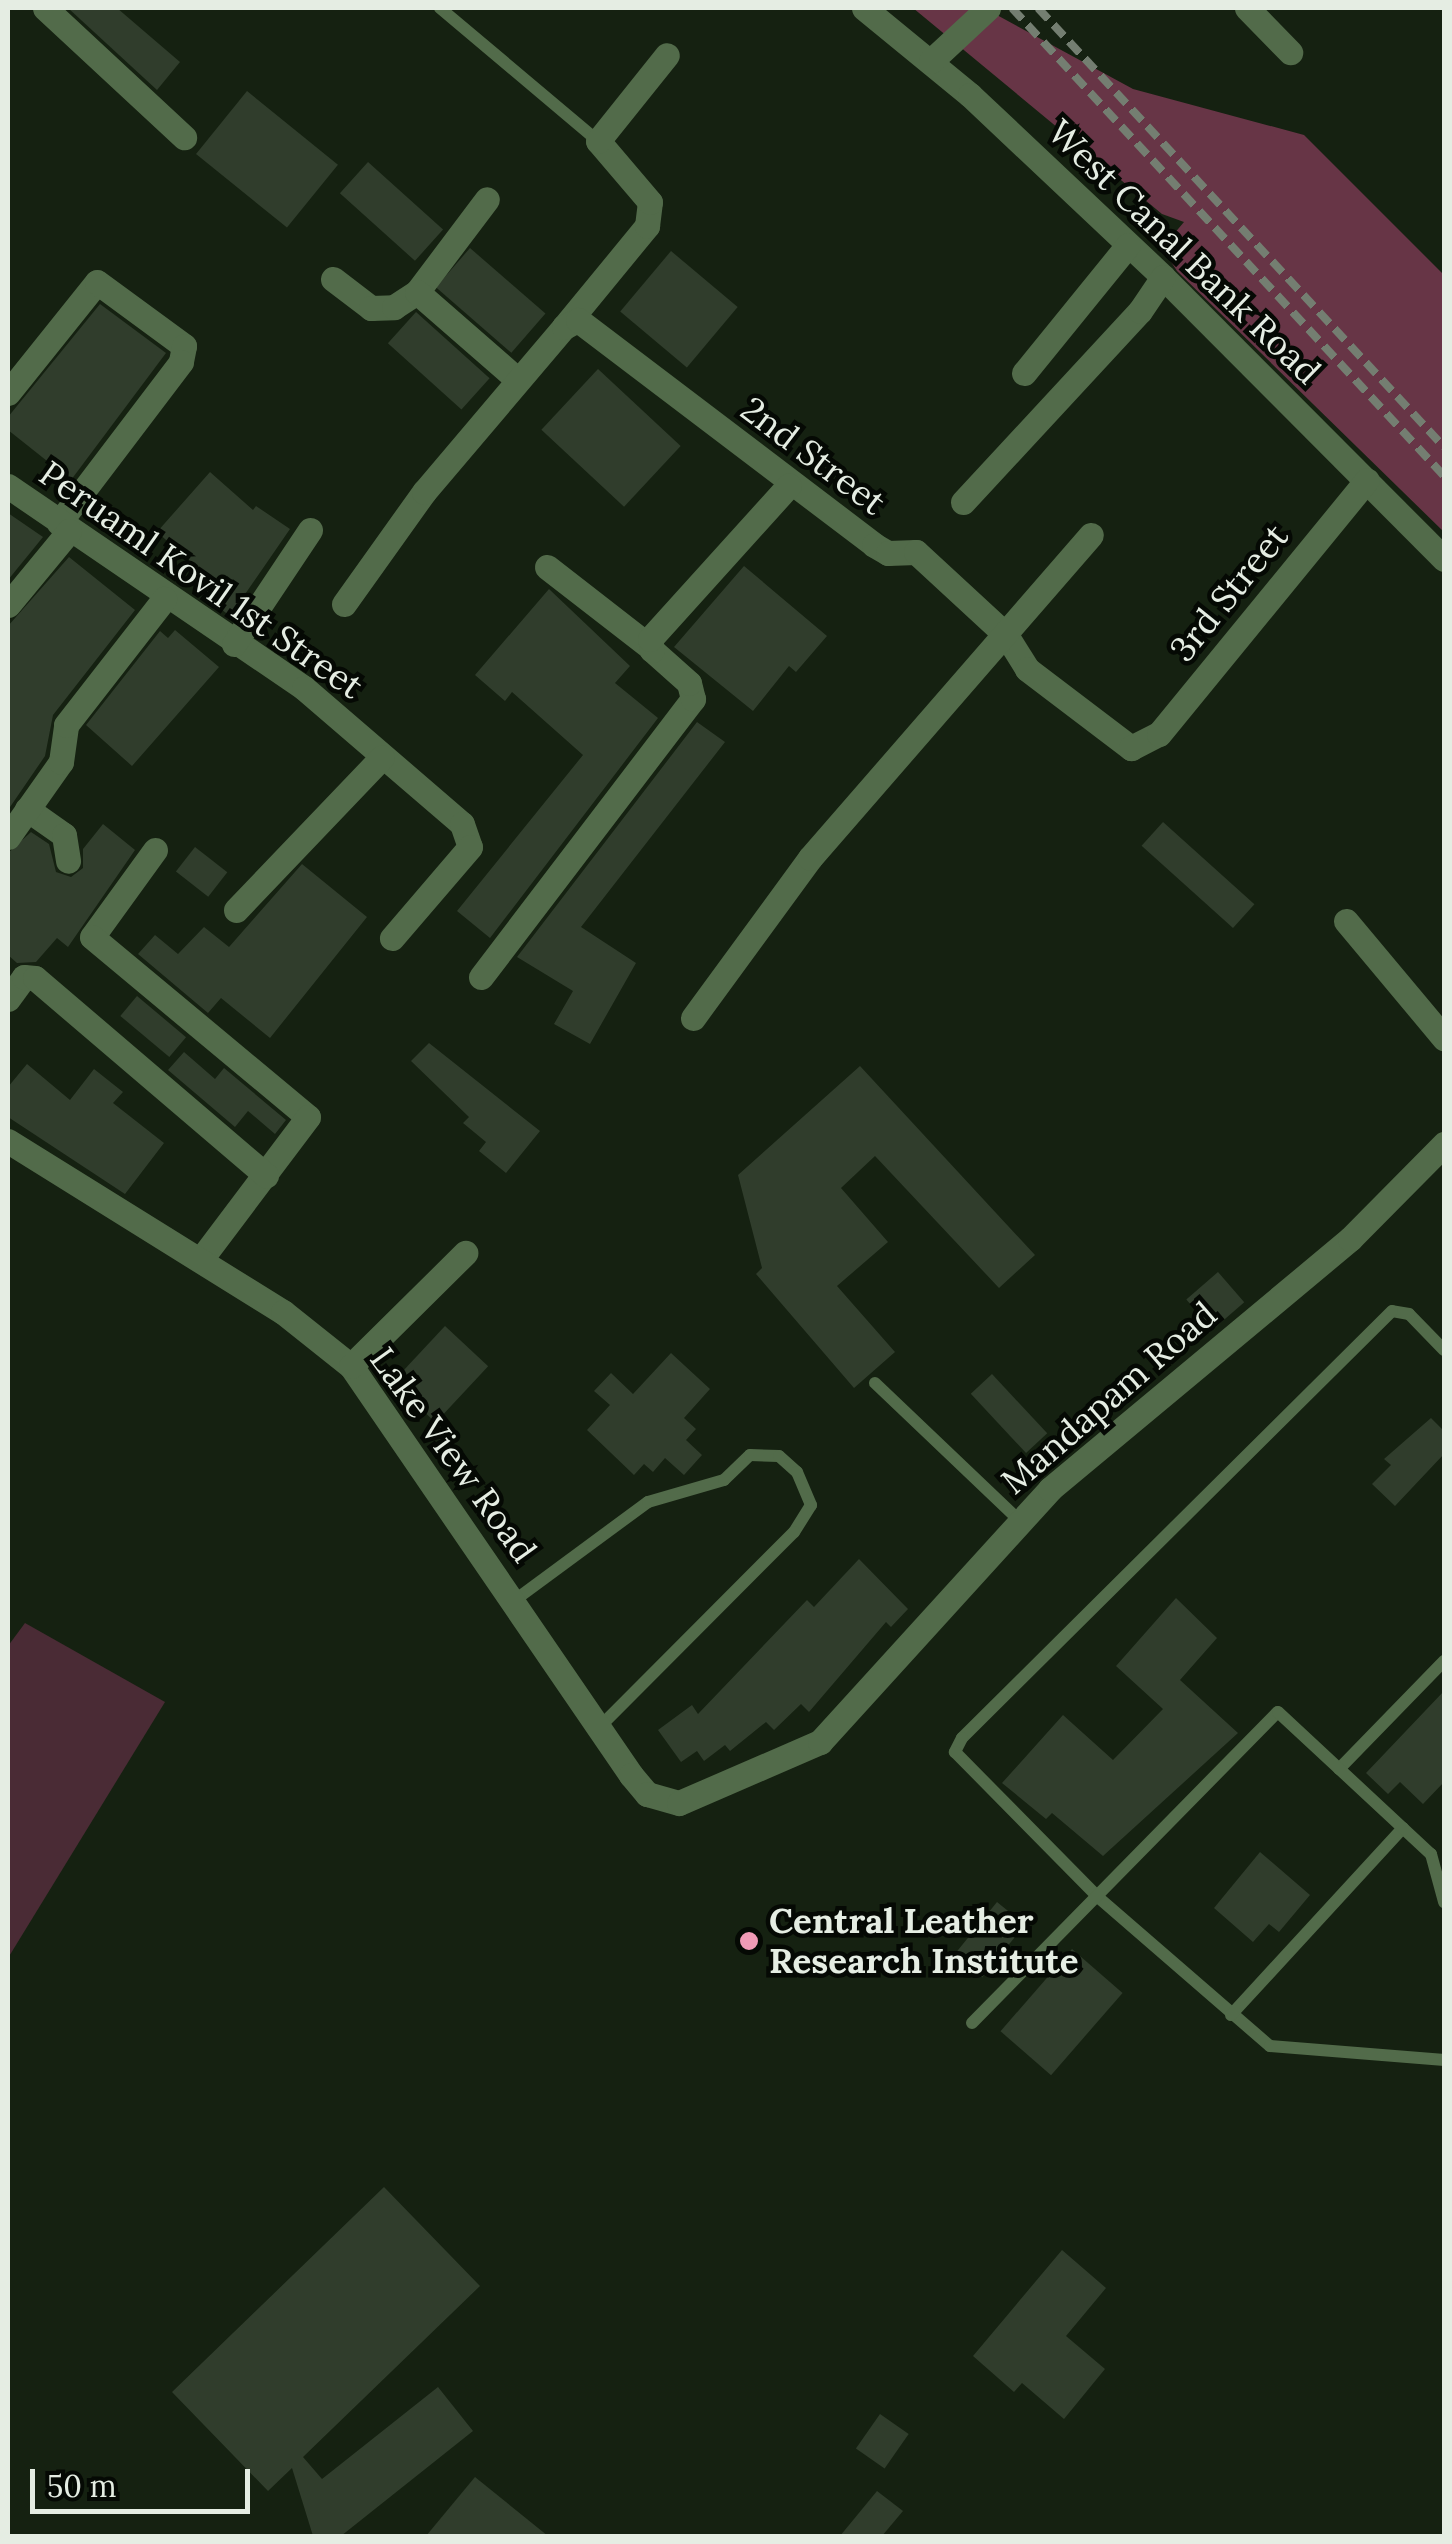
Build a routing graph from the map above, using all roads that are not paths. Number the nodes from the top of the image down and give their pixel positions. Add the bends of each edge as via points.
1 (46, 8) edge
2 (440, 8) edge
3 (864, 8) edge
4 (988, 8) edge
5 (1247, 8) edge
6 (1290, 52) dead end
7 (938, 55) junction
8 (667, 56) dead end
9 (184, 138) dead end
10 (598, 141) junction
11 (487, 199) dead end
12 (1128, 244) junction
13 (1163, 277) junction
14 (333, 279) dead end
15 (417, 292) junction
16 (571, 324) junction
17 (1024, 373) dead end
18 (518, 380) junction
19 (8, 394) edge
20 (1367, 480) junction
21 (789, 484) junction
22 (8, 486) edge
23 (962, 502) dead end
24 (64, 527) junction
25 (310, 530) dead end
26 (1091, 535) dead end
27 (1444, 559) edge
28 (546, 567) dead end
29 (164, 598) junction
30 (344, 604) dead end
31 (8, 606) edge
32 (1006, 635) junction
33 (234, 644) junction
34 (649, 646) junction
35 (1141, 747) joint
36 (382, 757) junction
37 (27, 809) junction
38 (8, 837) edge
39 (155, 850) dead end
40 (68, 861) dead end
41 (236, 910) dead end
42 (1346, 921) dead end
43 (392, 938) dead end
44 (481, 977) dead end
45 (8, 998) edge
46 (693, 1018) dead end
47 (1444, 1038) edge
48 (8, 1142) edge
49 (1444, 1144) edge
50 (266, 1174) junction
51 (465, 1253) dead end
52 (200, 1259) junction
53 (1444, 1350) edge
54 (351, 1366) junction
55 (875, 1383) dead end
56 (1020, 1521) junction
57 (515, 1600) junction
58 (1444, 1661) edge
59 (600, 1727) junction
60 (1339, 1769) junction
61 (679, 1804) joint
62 (1402, 1828) junction
63 (1099, 1898) junction
64 (1444, 1902) edge
65 (1231, 2014) junction
66 (972, 2023) dead end
67 (1444, 2060) edge

1 - 9 street
2 - 10 lane
3 - 7 street, West Canal Bank Road
4 - 7 street
5 - 6 street
7 - 12 street, West Canal Bank Road
8 - 10 street
10 - 16 street via 650,202 647,226
11 - 15 street
12 - 13 street, West Canal Bank Road
12 - 17 street
13 - 20 street, West Canal Bank Road
13 - 23 street via 1140,311
14 - 15 street via 372,308 394,307
15 - 18 street
16 - 18 street
16 - 21 street, 2nd Street
18 - 30 street via 424,492
19 - 24 street via 97,282 184,346 180,362
20 - 27 street, West Canal Bank Road
20 - 35 street, 3rd Street via 1159,734
21 - 32 street, 2nd Street via 888,553 916,552
21 - 34 street
22 - 24 street, Peruaml Kovil 1st Street
24 - 29 street, Peruaml Kovil 1st Street
24 - 31 street
25 - 33 street
26 - 32 street
28 - 34 street
29 - 33 street, Peruaml Kovil 1st Street
29 - 37 street via 66,724 66,753
32 - 35 street, 2nd Street via 1027,669 1122,746
32 - 46 street via 810,858
33 - 36 street, Peruaml Kovil 1st Street via 304,688
34 - 44 street via 689,684 693,699
36 - 41 street
36 - 43 street, Peruaml Kovil 1st Street via 462,824 470,840 463,857
37 - 38 street
37 - 40 street via 64,834
39 - 50 street via 92,936 306,1112 307,1122
42 - 47 street
45 - 50 street via 24,977 35,978
48 - 52 street, Lake View Road
49 - 56 street, Mandapam Road via 1350,1239
50 - 52 street
51 - 54 street
52 - 54 street, Lake View Road
53 - 63 lane via 1410,1314 1392,1311 956,1745 962,1765
54 - 57 street, Lake View Road
55 - 56 lane
56 - 61 street, Mandapam Road via 820,1742
57 - 59 street, Lake View Road
57 - 59 lane via 648,1502 724,1480 750,1454 779,1456 797,1472 811,1505 794,1532
58 - 60 lane
59 - 61 street, Lake View Road via 647,1794
60 - 62 lane
60 - 63 lane via 1274,1713
62 - 64 lane via 1437,1863
62 - 65 lane
63 - 65 lane
63 - 66 lane
65 - 67 lane via 1270,2046

